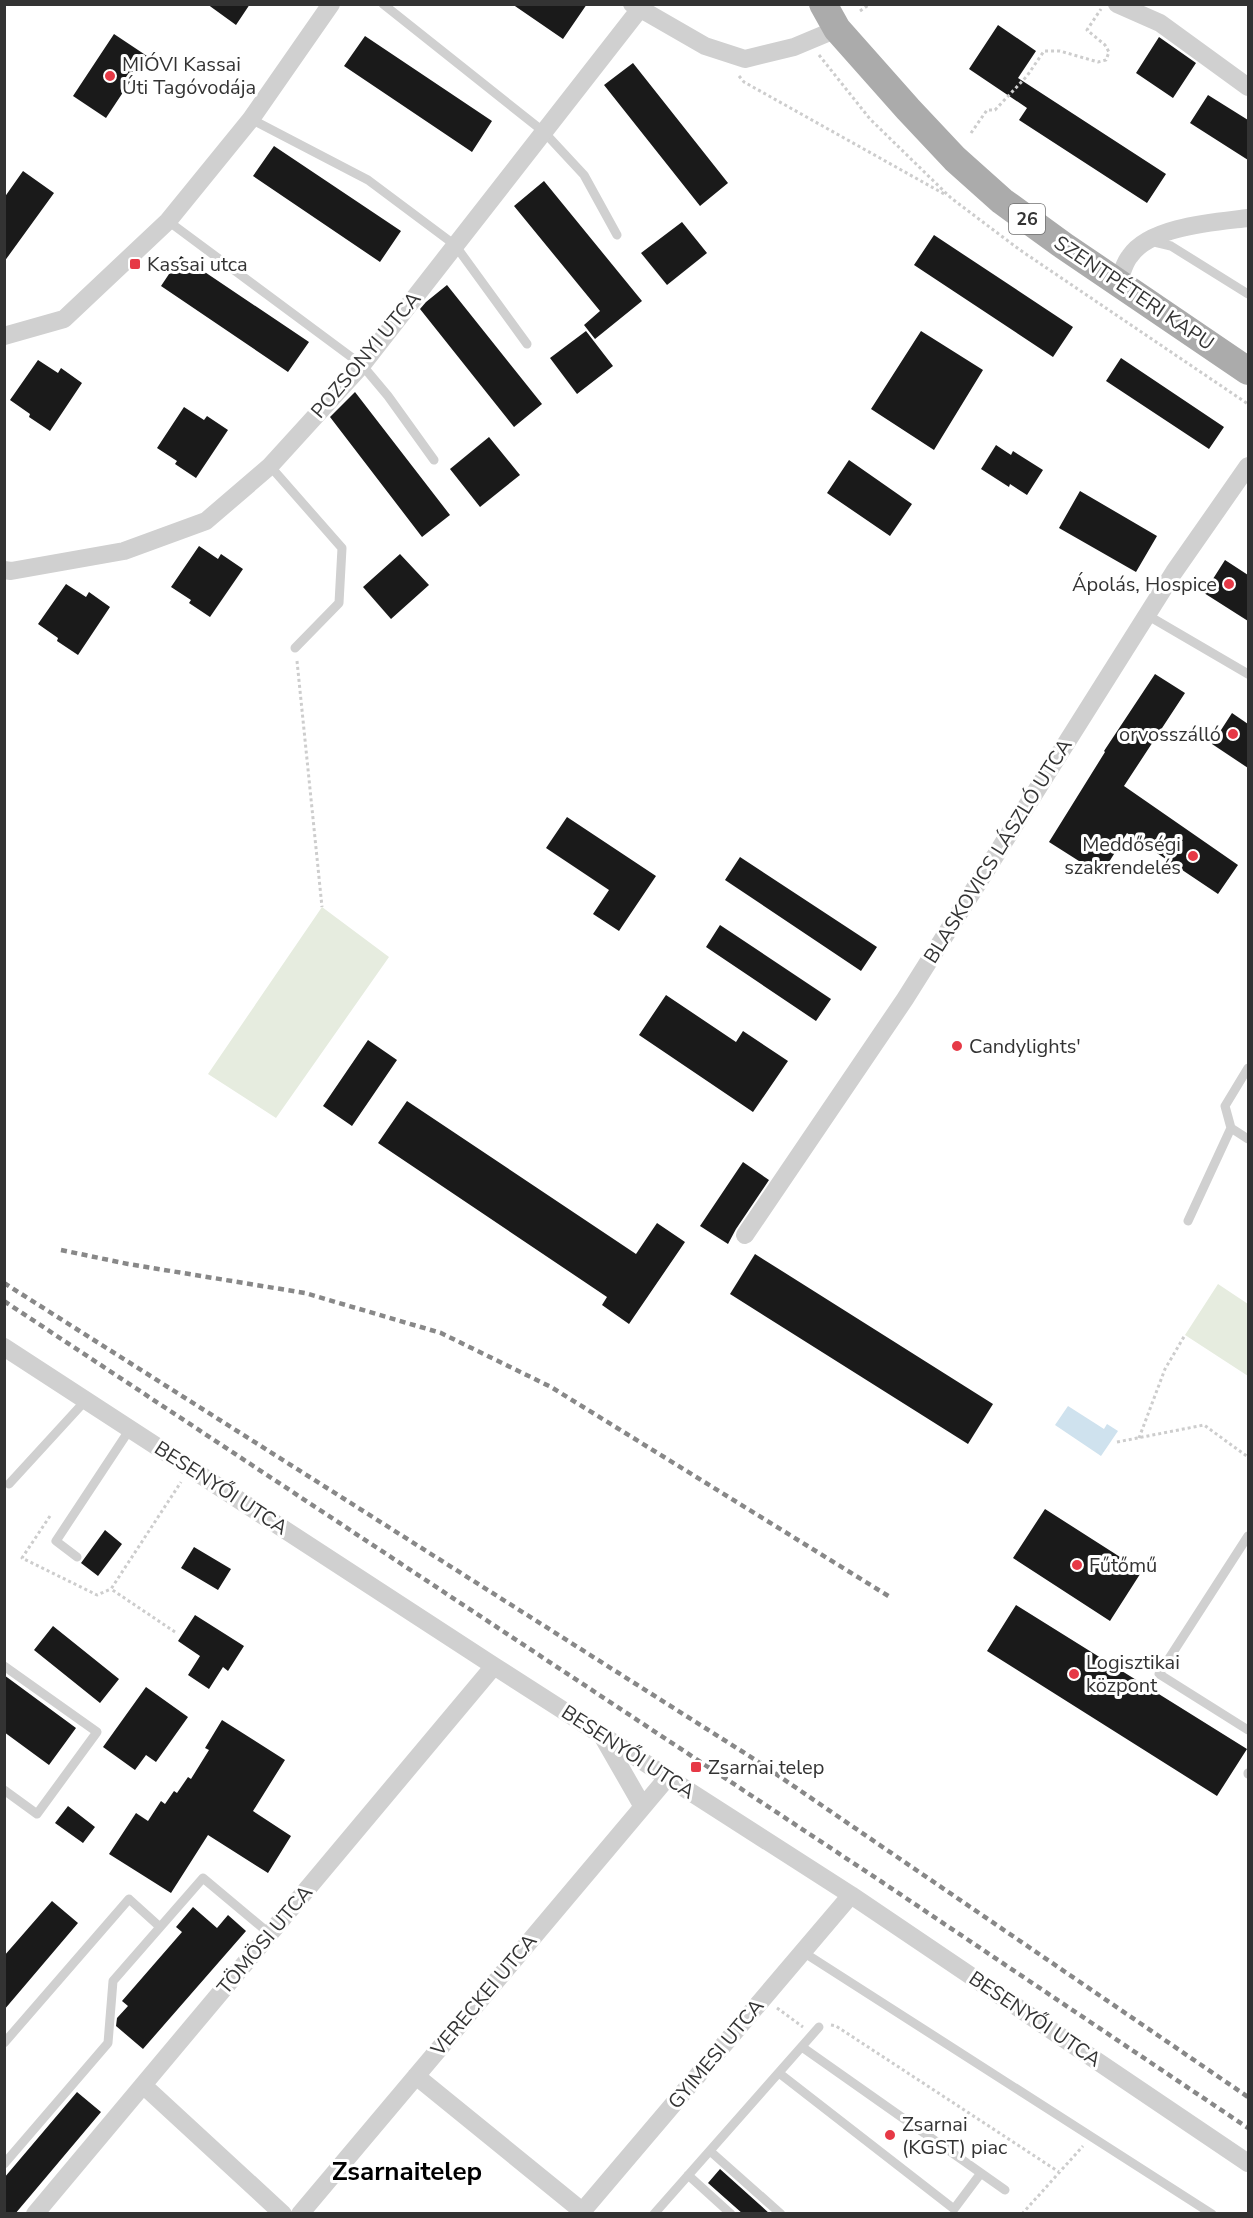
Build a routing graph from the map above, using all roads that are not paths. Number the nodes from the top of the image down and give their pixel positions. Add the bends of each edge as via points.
1 (331, 4) edge
2 (383, 4) edge
3 (823, 4) edge
4 (1117, 4) edge
5 (635, 7) edge
6 (837, 29) junction
7 (1248, 87) edge
8 (251, 119) junction
9 (543, 132) junction
10 (1248, 218) edge
11 (168, 221) junction
12 (617, 235) dead end
13 (1148, 241) junction
14 (455, 245) junction
15 (1118, 282) junction
16 (1248, 294) edge
17 (4, 336) edge
18 (527, 344) dead end
19 (362, 365) junction
20 (1248, 371) edge
21 (434, 460) dead end
22 (270, 466) junction
23 (1248, 466) edge
24 (4, 570) edge
25 (1147, 615) junction
26 (295, 648) road end
27 (1248, 674) edge
28 (1248, 1068) edge
29 (1231, 1128) junction
30 (1248, 1139) edge
31 (1188, 1221) dead end
32 (745, 1235) dead end
33 (4, 1347) edge
34 (86, 1400) junction
35 (130, 1429) junction
36 (9, 1484) dead end
37 (1248, 1536) edge
38 (77, 1557) dead end
39 (4, 1666) edge
40 (494, 1666) junction
41 (1248, 1730) edge
42 (602, 1735) junction
43 (668, 1777) junction
44 (4, 1790) edge
45 (643, 1807) junction
46 (851, 1895) junction
47 (160, 1927) junction
48 (270, 1934) junction
49 (803, 1952) junction
50 (816, 2031) road end
51 (4, 2043) edge
52 (802, 2047) junction
53 (779, 2073) junction
54 (416, 2076) junction
55 (143, 2085) junction
56 (710, 2151) junction
57 (1248, 2163) edge
58 (4, 2164) edge
59 (981, 2173) junction
60 (688, 2175) junction
61 (1005, 2190) dead end
62 (661, 2206) junction
63 (581, 2212) edge
64 (35, 2214) edge
65 (283, 2214) edge
66 (300, 2214) edge
67 (654, 2214) edge
68 (670, 2214) edge
69 (731, 2214) edge
70 (781, 2214) edge
71 (1212, 2214) edge

1 - 8 street
2 - 9 lane
3 - 6 main road, SZENTPÉTERI KAPU / 26
4 - 7 street via 1160,22
5 - 6 street via 705,46 745,59 794,47
5 - 9 street, POZSONYI UTCA
6 - 15 main road, SZENTPÉTERI KAPU / 26 via 955,159 1002,201
8 - 11 street
8 - 14 lane via 368,180
9 - 12 lane via 584,176
9 - 14 street, POZSONYI UTCA
10 - 13 street via 1173,231
11 - 17 street via 64,319
11 - 19 lane
13 - 15 street via 1130,256
13 - 16 lane via 1171,246
14 - 18 lane
14 - 19 street, POZSONYI UTCA
15 - 20 main road, SZENTPÉTERI KAPU / 26
19 - 21 lane
19 - 22 street, POZSONYI UTCA
22 - 24 street, POZSONYI UTCA via 206,521 124,551
22 - 26 lane via 342,548 339,603
23 - 25 street, BLASKOVICS LÁSZLÓ UTCA
25 - 27 lane
25 - 32 street, BLASKOVICS LÁSZLÓ UTCA via 905,999
28 - 29 lane via 1225,1106
29 - 30 lane
29 - 31 lane
33 - 34 street, BESENYŐI UTCA
34 - 35 street, BESENYŐI UTCA
34 - 36 lane
35 - 38 lane via 56,1541
35 - 40 street, BESENYŐI UTCA
37 - 41 lane via 1159,1674
39 - 44 lane via 98,1732 37,1814
40 - 42 street, BESENYŐI UTCA
40 - 48 street, TÖMÖSI UTCA
42 - 43 street, BESENYŐI UTCA
42 - 45 street
43 - 45 street, VERECKEI UTCA
43 - 46 street, BESENYŐI UTCA
45 - 54 street, VERECKEI UTCA
46 - 49 street, GYIMESI UTCA
46 - 57 street, BESENYŐI UTCA
47 - 48 lane via 203,1878
47 - 51 lane via 129,1899
47 - 58 lane via 113,1981 108,2043
48 - 55 street, TÖMÖSI UTCA
49 - 63 street, GYIMESI UTCA
49 - 71 lane
50 - 52 lane
52 - 53 lane
52 - 59 lane
53 - 56 lane
53 - 59 lane via 954,2210
54 - 63 street
54 - 66 street, VERECKEI UTCA
55 - 64 street, TÖMÖSI UTCA
55 - 65 street
56 - 60 lane
56 - 70 lane
59 - 61 lane
60 - 62 lane
60 - 69 lane
62 - 67 lane
62 - 68 lane

